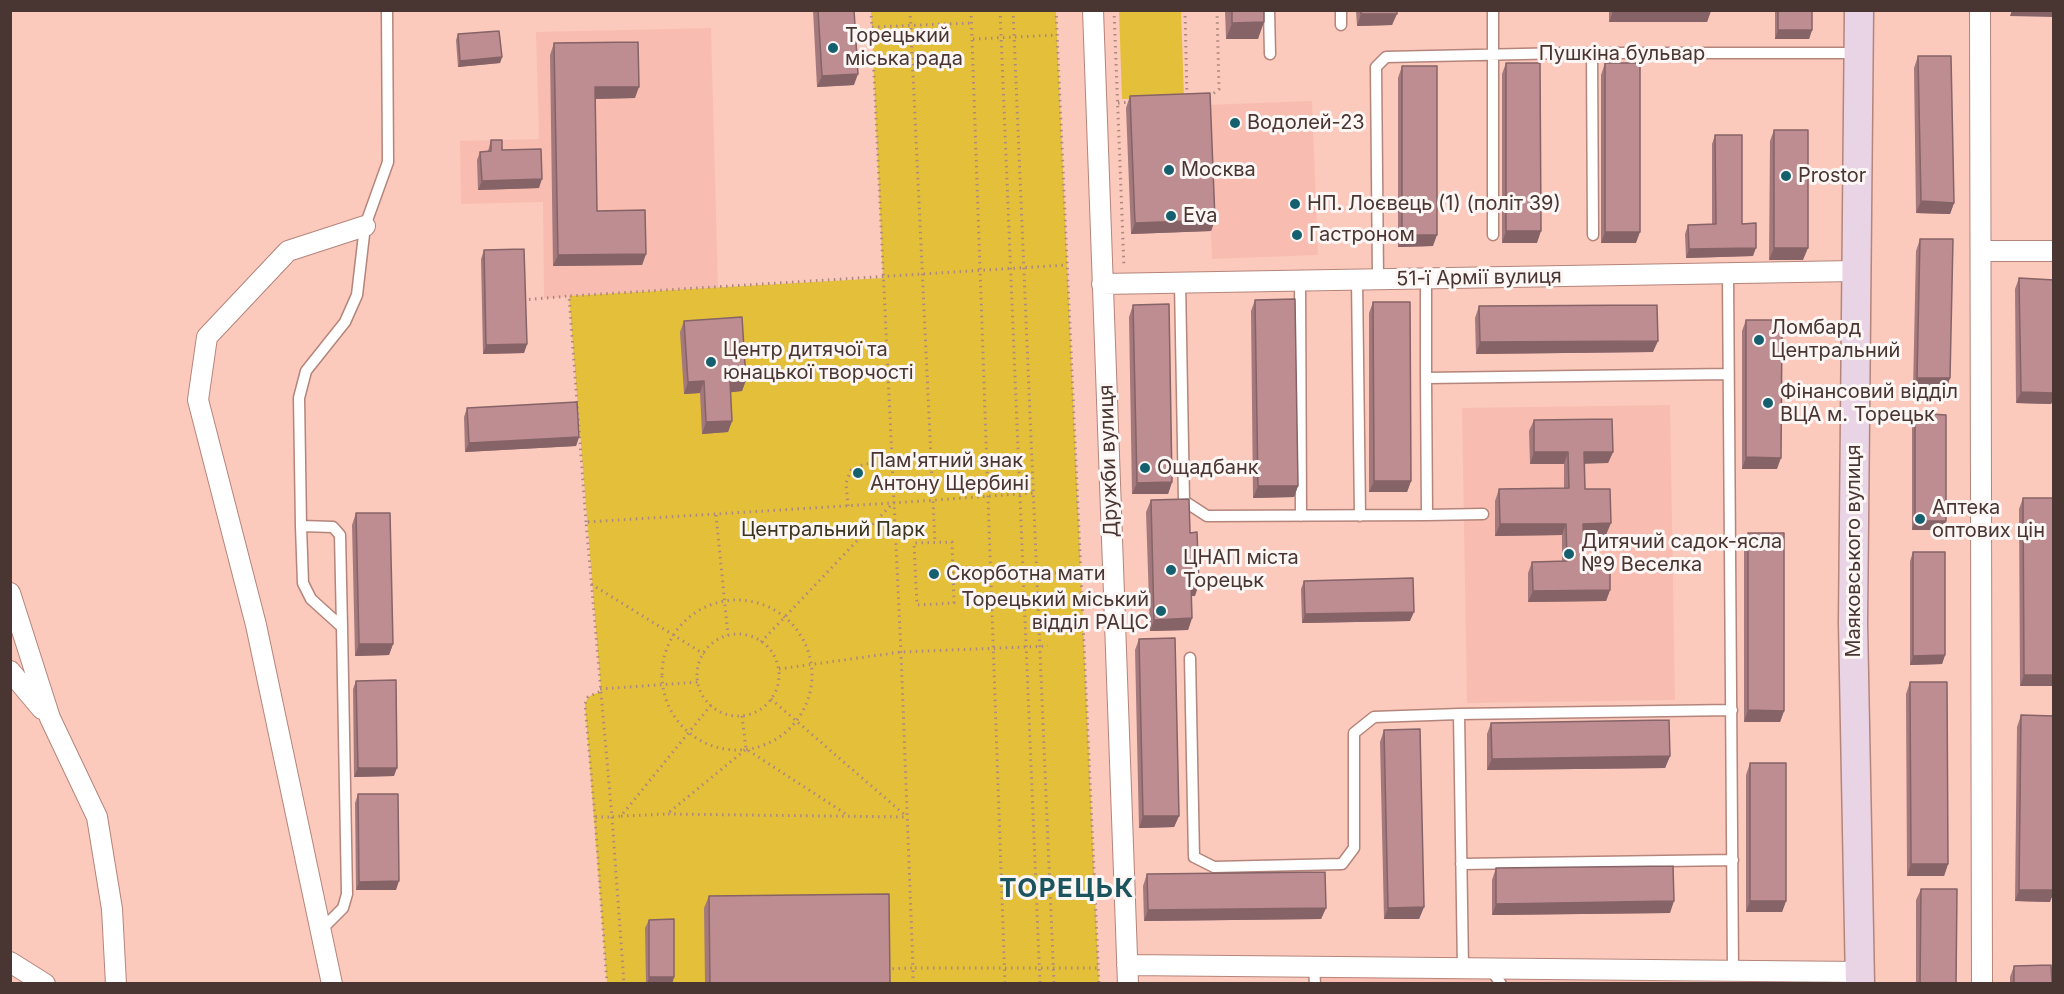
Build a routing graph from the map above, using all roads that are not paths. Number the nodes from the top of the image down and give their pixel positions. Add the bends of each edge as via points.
1 (387, 10) edge
2 (1093, 10) edge
3 (1269, 10) edge
4 (1341, 10) edge
5 (1493, 10) edge
6 (1859, 10) edge
7 (1980, 10) edge
8 (1341, 25) dead end
9 (1592, 53) junction
10 (1270, 54) dead end
11 (1858, 54) junction
12 (1493, 55) junction
13 (365, 226) junction
14 (1492, 235) dead end
15 (1593, 235) dead end
16 (1982, 251) junction
17 (2054, 251) edge
18 (1855, 271) junction
19 (1723, 273) junction
20 (1426, 278) junction
21 (1300, 279) junction
22 (1357, 279) junction
23 (1378, 279) junction
24 (1180, 282) junction
25 (1102, 284) junction
26 (1728, 374) junction
27 (1426, 378) junction
28 (1483, 514) dead end
29 (1301, 516) junction
30 (1360, 516) junction
31 (1427, 516) junction
32 (301, 526) junction
33 (10, 593) edge
34 (342, 627) junction
35 (1190, 658) dead end
36 (10, 671) edge
37 (1732, 710) junction
38 (1459, 714) junction
39 (50, 718) junction
40 (1733, 860) junction
41 (1461, 864) junction
42 (321, 930) junction
43 (10, 963) edge
44 (1463, 968) junction
45 (1733, 971) junction
46 (1128, 974) edge
47 (1314, 975) edge
48 (1495, 976) edge
49 (1860, 978) edge
50 (1676, 979) edge
51 (45, 984) edge
52 (116, 984) edge
53 (332, 984) edge
54 (1982, 984) edge

1 - 13 lane via 388,162
2 - 25 street, Дружби вулиця
3 - 10 lane
4 - 8 lane
5 - 12 lane
6 - 11 main road, Маяковського вулиця
7 - 16 street
9 - 11 lane, Пушкіна бульвар
9 - 12 lane, Пушкіна бульвар
9 - 15 lane
11 - 18 main road, Маяковського вулиця
12 - 14 lane
12 - 23 lane, Пушкіна бульвар via 1386,57 1377,67
13 - 32 lane via 357,295 345,322 306,371 299,398
13 - 42 street via 288,251 207,338 198,400 256,625
16 - 17 street
16 - 54 street
18 - 19 street, 51-ї Армії вулиця
18 - 49 main road, Маяковського вулиця via 1853,623
19 - 20 street, 51-ї Армії вулиця
19 - 26 lane
20 - 23 street, 51-ї Армії вулиця
20 - 27 lane
21 - 22 street, 51-ї Армії вулиця
21 - 24 street, 51-ї Армії вулиця
21 - 29 lane
22 - 23 street, 51-ї Армії вулиця
22 - 30 lane
24 - 25 street, 51-ї Армії вулиця
24 - 29 lane via 1184,501 1208,516
25 - 46 street, Дружби вулиця
26 - 27 lane
26 - 37 lane
27 - 31 lane
28 - 31 lane
29 - 30 lane
30 - 31 lane
32 - 34 lane via 303,583 311,599
32 - 34 lane via 333,527 340,535
33 - 39 street
34 - 42 lane via 347,894 343,908
35 - 38 lane via 1194,857 1214,867 1342,864 1354,848 1354,733 1374,717
36 - 39 street
37 - 38 lane
37 - 40 lane
38 - 41 lane
39 - 52 street via 97,817 112,909
40 - 41 lane
40 - 45 lane
41 - 44 lane
42 - 53 street
43 - 51 street
44 - 47 street
44 - 48 street
45 - 49 street
45 - 50 street
46 - 47 street
48 - 50 street

